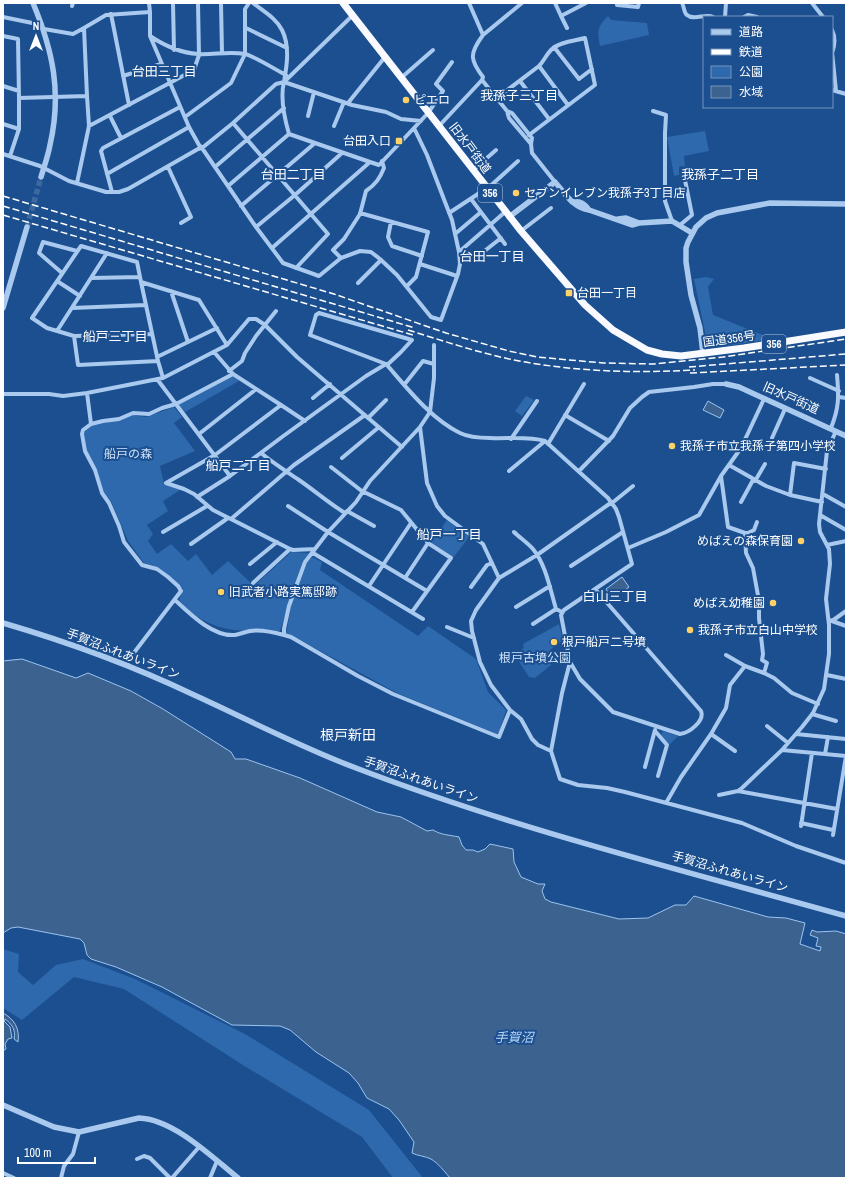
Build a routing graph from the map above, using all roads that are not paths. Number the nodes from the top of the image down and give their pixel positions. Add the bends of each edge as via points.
1 (33, 3) edge
2 (149, 3) edge
3 (173, 3) edge
4 (198, 3) edge
5 (221, 3) edge
6 (249, 3) edge
7 (253, 3) edge
8 (343, 3) edge
9 (469, 3) edge
10 (522, 3) edge
11 (554, 3) edge
12 (586, 3) edge
13 (617, 3) edge
14 (639, 3) edge
15 (682, 3) edge
16 (726, 3) edge
17 (812, 3) edge
18 (150, 12) junction
19 (111, 14) junction
20 (353, 15) junction
21 (3, 16) edge
22 (561, 16) junction
23 (710, 16) edge
24 (725, 16) edge
25 (822, 16) edge
26 (43, 27) junction
27 (84, 28) junction
28 (246, 28) junction
29 (567, 28) dead end
30 (833, 32) edge
31 (483, 35) junction
32 (3, 36) edge
33 (150, 36) junction
34 (554, 47) junction
35 (833, 47) edge
36 (286, 48) junction
37 (174, 50) junction
38 (433, 50) dead end
39 (222, 53) junction
40 (199, 54) junction
41 (245, 54) junction
42 (384, 57) junction
43 (452, 62) dead end
44 (161, 64) junction
45 (540, 66) junction
46 (592, 69) junction
47 (833, 71) edge
48 (286, 75) junction
49 (123, 76) junction
50 (401, 78) junction
51 (482, 80) junction
52 (520, 81) junction
53 (284, 82) junction
54 (170, 84) junction
55 (3, 86) edge
56 (834, 90) edge
57 (18, 91) junction
58 (314, 92) junction
59 (846, 94) edge
60 (87, 96) junction
61 (19, 98) junction
62 (56, 98) junction
63 (497, 98) junction
64 (346, 102) junction
65 (129, 105) junction
66 (568, 105) junction
67 (180, 107) junction
68 (284, 108) junction
69 (507, 111) junction
70 (653, 111) dead end
71 (428, 113) junction
72 (110, 116) junction
73 (308, 116) dead end
74 (185, 117) junction
75 (549, 119) junction
76 (421, 120) junction
77 (233, 123) junction
78 (3, 124) edge
79 (89, 126) junction
80 (334, 126) dead end
81 (439, 126) junction
82 (189, 127) junction
83 (414, 128) junction
84 (19, 129) junction
85 (289, 134) junction
86 (529, 135) junction
87 (121, 138) junction
88 (247, 139) junction
89 (314, 143) junction
90 (531, 144) junction
91 (202, 148) junction
92 (496, 150) dead end
93 (342, 153) junction
94 (3, 154) edge
95 (10, 156) junction
96 (262, 157) junction
97 (382, 161) junction
98 (518, 161) dead end
99 (370, 162) junction
100 (44, 167) junction
101 (168, 167) junction
102 (215, 167) junction
103 (473, 170) junction
104 (683, 170) dead end
105 (107, 174) junction
106 (278, 175) junction
107 (41, 178) tunnel mouth
108 (555, 182) junction
109 (77, 183) junction
110 (228, 186) junction
111 (487, 189) junction
112 (112, 192) junction
113 (295, 195) junction
114 (471, 199) junction
115 (846, 204) edge
116 (241, 206) junction
117 (551, 208) dead end
118 (481, 212) junction
119 (360, 213) junction
120 (449, 213) junction
121 (311, 214) junction
122 (507, 214) junction
123 (672, 221) junction
124 (391, 222) junction
125 (182, 223) dead end
126 (490, 225) junction
127 (680, 225) junction
128 (27, 227) tunnel mouth
129 (256, 227) junction
130 (521, 232) junction
131 (692, 233) junction
132 (455, 234) junction
133 (501, 238) junction
134 (505, 244) dead end
135 (272, 248) junction
136 (77, 251) junction
137 (459, 252) junction
138 (108, 253) junction
139 (482, 253) dead end
140 (422, 256) junction
141 (341, 258) junction
142 (381, 260) junction
143 (420, 264) junction
144 (296, 268) junction
145 (62, 273) junction
146 (457, 276) junction
147 (91, 278) junction
148 (141, 280) junction
149 (57, 281) junction
150 (358, 283) dead end
151 (407, 286) junction
152 (171, 291) junction
153 (80, 296) junction
154 (146, 305) junction
155 (3, 308) edge
156 (72, 308) junction
157 (276, 310) dead end
158 (265, 324) junction
159 (217, 328) junction
160 (57, 331) junction
161 (846, 332) edge
162 (152, 334) junction
163 (74, 336) junction
164 (188, 342) junction
165 (228, 345) junction
166 (434, 345) dead end
167 (214, 352) junction
168 (662, 354) joint
169 (702, 354) junction
170 (158, 359) junction
171 (387, 364) junction
172 (434, 364) junction
173 (229, 371) junction
174 (233, 374) junction
175 (837, 375) dead end
176 (163, 378) junction
177 (810, 378) dead end
178 (157, 379) junction
179 (330, 384) junction
180 (584, 384) dead end
181 (726, 384) joint
182 (404, 385) junction
183 (255, 390) junction
184 (838, 391) junction
185 (87, 393) junction
186 (3, 394) edge
187 (342, 395) junction
188 (838, 397) junction
189 (313, 398) dead end
190 (846, 398) edge
191 (764, 399) junction
192 (386, 400) dead end
193 (537, 401) dead end
194 (176, 404) junction
195 (281, 405) junction
196 (785, 409) junction
197 (430, 412) junction
198 (565, 415) junction
199 (366, 416) junction
200 (304, 421) junction
201 (91, 424) junction
202 (379, 427) junction
203 (420, 427) junction
204 (833, 429) junction
205 (199, 434) junction
206 (846, 436) edge
207 (772, 438) dead end
208 (510, 439) junction
209 (609, 441) junction
210 (546, 443) junction
211 (402, 447) junction
212 (261, 454) junction
213 (216, 455) junction
214 (342, 458) dead end
215 (765, 464) dead end
216 (729, 465) junction
217 (331, 467) dead end
218 (826, 469) junction
219 (579, 471) junction
220 (286, 472) junction
221 (509, 472) dead end
222 (230, 476) junction
223 (721, 476) junction
224 (754, 480) junction
225 (633, 486) dead end
226 (363, 492) junction
227 (823, 494) junction
228 (790, 495) junction
229 (198, 498) junction
230 (741, 502) dead end
231 (822, 502) junction
232 (612, 503) junction
233 (207, 506) junction
234 (288, 506) dead end
235 (846, 506) edge
236 (346, 512) junction
237 (820, 516) junction
238 (229, 519) junction
239 (411, 522) junction
240 (757, 522) dead end
241 (374, 526) dead end
242 (846, 530) edge
243 (164, 532) dead end
244 (328, 532) junction
245 (514, 532) dead end
246 (623, 532) junction
247 (745, 533) junction
248 (846, 541) edge
249 (277, 542) junction
250 (428, 543) junction
251 (191, 544) dead end
252 (827, 545) junction
253 (628, 548) junction
254 (290, 549) junction
255 (314, 551) junction
256 (537, 555) junction
257 (492, 562) junction
258 (250, 564) dead end
259 (383, 565) junction
260 (571, 566) dead end
261 (405, 578) junction
262 (499, 578) junction
263 (253, 583) dead end
264 (369, 586) junction
265 (550, 586) junction
266 (471, 587) dead end
267 (595, 588) junction
268 (427, 591) junction
269 (175, 600) junction
270 (516, 607) dead end
271 (556, 609) junction
272 (846, 611) edge
273 (412, 612) junction
274 (562, 612) junction
275 (423, 619) dead end
276 (830, 620) junction
277 (3, 623) edge
278 (533, 624) dead end
279 (846, 626) edge
280 (447, 627) dead end
281 (284, 635) junction
282 (474, 638) junction
283 (726, 655) dead end
284 (570, 662) junction
285 (126, 665) junction
286 (745, 666) junction
287 (764, 673) junction
288 (827, 675) junction
289 (846, 679) edge
290 (818, 704) junction
291 (510, 710) junction
292 (812, 714) junction
293 (836, 721) dead end
294 (656, 726) junction
295 (767, 726) dead end
296 (655, 731) junction
297 (711, 734) junction
298 (796, 734) junction
299 (828, 737) junction
300 (846, 740) edge
301 (788, 743) junction
302 (782, 750) junction
303 (551, 752) junction
304 (735, 752) dead end
305 (812, 753) junction
306 (825, 754) junction
307 (846, 756) edge
308 (645, 767) dead end
309 (658, 776) dead end
310 (738, 791) junction
311 (719, 796) dead end
312 (666, 803) junction
313 (804, 803) junction
314 (837, 809) junction
315 (846, 863) edge
316 (846, 916) edge
317 (3, 1106) edge
318 (79, 1132) junction
319 (199, 1147) junction
320 (137, 1159) dead end
321 (217, 1161) junction
322 (3, 1173) edge
323 (14, 1178) edge
324 (60, 1178) edge
325 (171, 1178) edge
326 (210, 1178) edge
327 (238, 1178) edge

1 - 26 street
2 - 18 street
3 - 37 street
4 - 40 street
5 - 39 street
6 - 28 street via 245,9
7 - 36 street via 272,17 282,30
8 - 20 highway, 旧水戸街道 / 356
9 - 31 street
10 - 31 street
11 - 22 street
12 - 22 street
13 - 14 street via 638,8
15 - 23 street via 688,16
16 - 24 street
17 - 25 street
18 - 19 street
18 - 33 street
19 - 27 street
19 - 49 street
20 - 42 highway, 旧水戸街道 / 356
20 - 53 street
21 - 26 street
22 - 29 street
26 - 27 street via 73,34
26 - 62 street via 49,46
27 - 60 street
28 - 36 street
28 - 41 street
30 - 35 street
31 - 51 street via 476,45 473,57 474,65 484,77
32 - 57 street via 18,39
33 - 37 street
33 - 44 street
34 - 45 street
34 - 46 street via 579,79
34 - 46 street via 585,38
36 - 48 street
37 - 40 street
38 - 50 street
39 - 40 street
39 - 41 street
40 - 54 street via 194,70
41 - 48 street
41 - 74 street via 230,83
42 - 50 highway, 旧水戸街道 / 356
42 - 64 street
43 - 71 street via 436,84 443,91
44 - 49 street
44 - 54 street
45 - 52 street
45 - 66 street
46 - 66 street via 595,86
47 - 56 street
48 - 53 street
49 - 65 street
50 - 71 highway, 旧水戸街道 / 356
51 - 63 street
51 - 81 street
52 - 63 street
52 - 75 street
53 - 58 street
53 - 68 street
53 - 77 street via 276,84
54 - 65 street
54 - 67 street
55 - 57 street
56 - 59 street
57 - 61 street
58 - 64 street
58 - 73 street
60 - 62 street
60 - 79 street
61 - 62 street
61 - 84 street
62 - 100 street via 53,130
63 - 69 street
64 - 76 street via 386,112 401,119
64 - 80 street
65 - 72 street
66 - 75 street
67 - 74 street
67 - 87 street
68 - 85 street
68 - 88 street
69 - 86 street via 512,113
69 - 90 street via 509,118
70 - 123 street via 666,116 665,201
71 - 76 street
71 - 81 highway, 旧水戸街道 / 356
72 - 79 street
72 - 87 street
74 - 82 street
75 - 86 street
76 - 83 street
77 - 88 street
77 - 91 street
78 - 84 street
79 - 109 street
81 - 103 highway, 旧水戸街道 / 356
82 - 91 street
82 - 105 street
83 - 97 street
83 - 120 street
84 - 95 street
85 - 89 street
85 - 96 street
86 - 90 street via 532,138
87 - 105 street via 103,148
88 - 96 street
88 - 102 street
89 - 93 street
89 - 106 street
90 - 108 street via 532,154
91 - 101 street
91 - 102 street
92 - 103 street
93 - 99 street
93 - 113 street
94 - 95 street
95 - 100 street
96 - 106 street
96 - 110 street
97 - 99 street via 379,165
97 - 119 street via 382,173 366,191
98 - 111 street
99 - 121 street
100 - 107 street
100 - 109 street
101 - 112 street via 128,189
101 - 125 street via 191,217
102 - 110 street
103 - 111 highway, 旧水戸街道 / 356
104 - 127 street via 692,215
105 - 112 street
106 - 113 street
106 - 116 street
108 - 122 street
108 - 123 street via 572,202 583,209 632,225
109 - 112 street
110 - 116 street
111 - 114 street
111 - 122 highway, 旧水戸街道 / 356
113 - 121 street
113 - 129 street
114 - 118 street
114 - 120 street
115 - 131 street via 770,203 722,211 706,218
116 - 129 street
117 - 130 street
118 - 126 street
118 - 132 street
119 - 124 street
119 - 141 street via 344,239 333,250
120 - 132 street
121 - 135 street
121 - 144 street via 328,234
122 - 126 street
122 - 130 highway, 旧水戸街道 / 356
123 - 127 street
124 - 140 street via 388,237 392,246
124 - 140 street via 428,232
126 - 133 street
126 - 137 street
127 - 131 street
128 - 155 street
129 - 135 street
130 - 168 highway, 旧水戸街道 / 356 via 604,323 639,346
131 - 169 street via 686,248 686,262 700,328
132 - 137 street
133 - 134 street
133 - 139 street
135 - 144 street via 283,263
136 - 138 street via 81,246
136 - 145 street
136 - 145 street via 43,242 39,253
137 - 146 street
138 - 147 street
138 - 148 street via 137,262
140 - 143 street
141 - 142 street via 360,251 371,252
141 - 144 street via 319,276
142 - 150 street
142 - 151 street
143 - 146 street
143 - 151 street via 416,277
145 - 149 street
146 - 151 street via 441,320 431,317
147 - 148 street
147 - 153 street
148 - 152 street
148 - 154 street
149 - 153 street
149 - 160 street via 32,318
152 - 159 street via 199,300
152 - 164 street
153 - 156 street
154 - 156 street
154 - 162 street
156 - 160 street
157 - 158 street
158 - 165 street via 256,319 249,319
158 - 173 street via 242,361
158 - 179 street via 297,357
159 - 164 street
159 - 165 street
160 - 163 street
161 - 169 highway, 国道356号 / 356
162 - 163 street
162 - 170 street
163 - 170 street via 78,365
164 - 170 street
165 - 167 street
166 - 172 street
167 - 173 street
167 - 176 street
168 - 169 highway, 国道356号 / 356
170 - 176 street
171 - 171 street via 310,335 316,315 319,313 412,340
171 - 182 street
171 - 187 street via 366,376
172 - 182 street via 423,361
172 - 197 street
173 - 174 street
174 - 183 street
174 - 194 street
175 - 184 street
176 - 178 street
177 - 184 street
178 - 185 street
178 - 194 street
179 - 187 street
179 - 189 street
180 - 198 street
181 - 191 street, 旧水戸街道
181 - 209 street via 649,392 630,408
182 - 197 street
183 - 195 street
183 - 205 street
184 - 188 street
185 - 186 street via 63,396
185 - 201 street
187 - 199 street
187 - 200 street
188 - 190 street
188 - 204 street
191 - 196 street, 旧水戸街道
191 - 216 street via 741,448
192 - 199 street
193 - 208 street
194 - 201 street via 149,414 133,413 119,419
194 - 205 street
195 - 200 street
195 - 213 street
196 - 204 street, 旧水戸街道
196 - 207 street
197 - 203 street
197 - 208 street via 461,434
198 - 209 street
198 - 210 street
199 - 202 street
199 - 220 street via 308,454
200 - 212 street
201 - 269 street via 82,434 85,451 124,542 142,565 157,569 178,586 181,591
202 - 211 street
202 - 214 street
203 - 211 street
203 - 257 street via 427,483 437,506 445,516 483,544
204 - 206 street, 旧水戸街道
204 - 218 street via 827,451
205 - 213 street
208 - 210 street via 536,439
209 - 219 street
210 - 219 street
210 - 221 street
211 - 226 street
212 - 220 street
212 - 222 street
213 - 222 street
213 - 229 street via 166,483 184,489
215 - 224 street
216 - 223 street
216 - 224 street
217 - 226 street
218 - 227 street
218 - 228 street via 794,463
219 - 232 street
220 - 236 street
220 - 238 street
222 - 229 street
223 - 247 street via 728,527
223 - 253 street via 699,515
224 - 228 street
224 - 230 street
225 - 232 street
226 - 236 street
226 - 239 street via 401,510
227 - 231 street
227 - 235 street
228 - 231 street
229 - 233 street
231 - 237 street
232 - 246 street
232 - 256 street
233 - 238 street
233 - 243 street
234 - 244 street
236 - 241 street
236 - 244 street
237 - 242 street
237 - 252 street via 819,529
238 - 249 street
238 - 251 street
239 - 250 street
239 - 259 street
240 - 247 street via 754,530
244 - 255 street
244 - 259 street
245 - 256 street
246 - 253 street
246 - 260 street
247 - 287 street via 746,553 754,568 757,586 762,660 767,663
248 - 252 street
249 - 254 street
249 - 258 street
250 - 261 street
250 - 268 street via 451,558
252 - 276 street via 830,564 826,599
253 - 267 street via 632,564
254 - 255 street
254 - 263 street
255 - 264 street
255 - 281 street via 305,562 296,584
256 - 262 street
256 - 265 street
257 - 262 street
257 - 266 street
259 - 261 street
259 - 264 street
261 - 268 street
262 - 282 street via 471,621
264 - 273 street
265 - 270 street
265 - 271 street
267 - 274 street
267 - 294 street via 702,713 701,720 683,734
268 - 273 street
269 - 281 street via 193,617 225,634 236,635 255,630
269 - 285 street
271 - 274 street
271 - 278 street
272 - 276 street
273 - 275 street
274 - 284 street
276 - 279 street
276 - 288 street
277 - 285 street, 手賀沼ふれあいライン
280 - 282 street
281 - 291 street via 393,694 499,737
282 - 291 street via 485,674
283 - 286 street
284 - 294 street via 580,679 613,712
284 - 303 street
285 - 316 street, 手賀沼ふれあいライン via 354,768 448,801 518,824
286 - 287 street
286 - 297 street via 730,685 726,708
287 - 290 street via 792,693
288 - 289 street
288 - 290 street
290 - 292 street
291 - 303 street via 521,719 535,742
292 - 293 street
292 - 298 street
294 - 296 street
295 - 301 street
296 - 308 street
296 - 309 street via 667,745
297 - 304 street
297 - 312 street
298 - 299 street
298 - 301 street
299 - 300 street
299 - 306 street
301 - 302 street
302 - 305 street
302 - 310 street
303 - 312 street via 561,780 578,785 607,788
305 - 306 street
305 - 313 street
306 - 307 street
307 - 314 street
310 - 311 street
310 - 313 street
312 - 315 street via 742,823 796,846
313 - 314 street
313 - 314 street via 801,825 833,832
317 - 318 street via 54,1127
318 - 319 street via 126,1120 149,1118 170,1127
318 - 324 street via 73,1154 64,1166
319 - 321 street
319 - 325 street
320 - 325 street via 144,1156 150,1158
321 - 326 street
321 - 327 street
322 - 323 street

